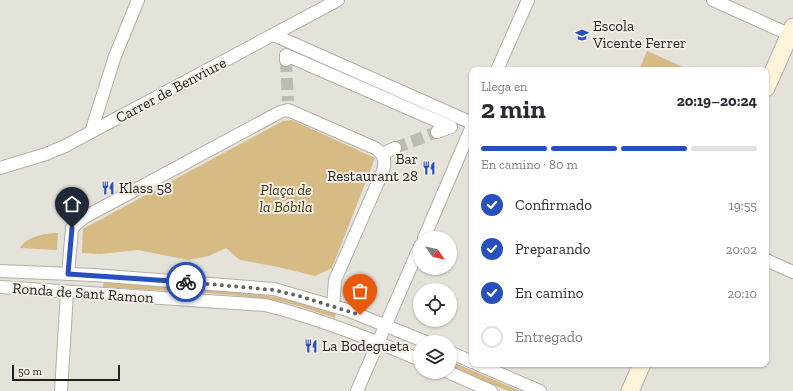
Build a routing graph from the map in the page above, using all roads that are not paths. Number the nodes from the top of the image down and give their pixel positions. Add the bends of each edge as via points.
1 (138, 0) edge
2 (338, 0) edge
3 (528, 0) edge
4 (713, 0) edge
5 (792, 33) edge
6 (274, 35) junction
7 (286, 60) dead end
8 (498, 67) edge
9 (769, 82) edge
10 (469, 121) edge
11 (91, 132) junction
12 (437, 132) tunnel mouth
13 (469, 133) edge
14 (395, 148) tunnel mouth
15 (382, 154) junction
16 (0, 168) edge
17 (427, 231) edge
18 (769, 261) edge
19 (413, 262) edge
20 (0, 271) edge
21 (793, 272) edge
22 (68, 274) junction
23 (0, 287) edge
24 (67, 292) junction
25 (333, 306) junction
26 (386, 326) junction
27 (413, 337) edge
28 (378, 341) junction
29 (457, 355) edge
30 (413, 357) edge
31 (469, 361) edge
32 (484, 367) edge
33 (641, 367) edge
34 (457, 376) edge
35 (61, 391) edge
36 (357, 391) edge
37 (492, 391) edge
38 (540, 391) edge
39 (630, 391) edge

1 - 11 street via 115,56
2 - 6 street, Carrer de Benviure
3 - 8 street
4 - 5 street
5 - 9 street
6 - 10 street
6 - 11 street, Carrer de Benviure
7 - 12 street via 286,55 451,127
11 - 16 street, Carrer de Benviure via 46,154
13 - 17 street
14 - 15 street
15 - 22 street via 375,148 288,106 83,218 72,228
15 - 25 street via 385,165 335,280
18 - 21 street
19 - 26 street
20 - 22 street, Ronda de Sant Ramon
22 - 25 street, Ronda de Sant Ramon via 274,290
23 - 24 street, Ronda de Sant Ramon
24 - 28 street, Ronda de Sant Ramon via 264,305 297,313
24 - 35 street
25 - 26 street, Ronda de Sant Ramon
26 - 27 street, Ronda de Sant Ramon
26 - 28 street
28 - 30 street, Ronda de Sant Ramon
28 - 36 street
29 - 31 street
32 - 38 street
33 - 39 street
34 - 37 street

